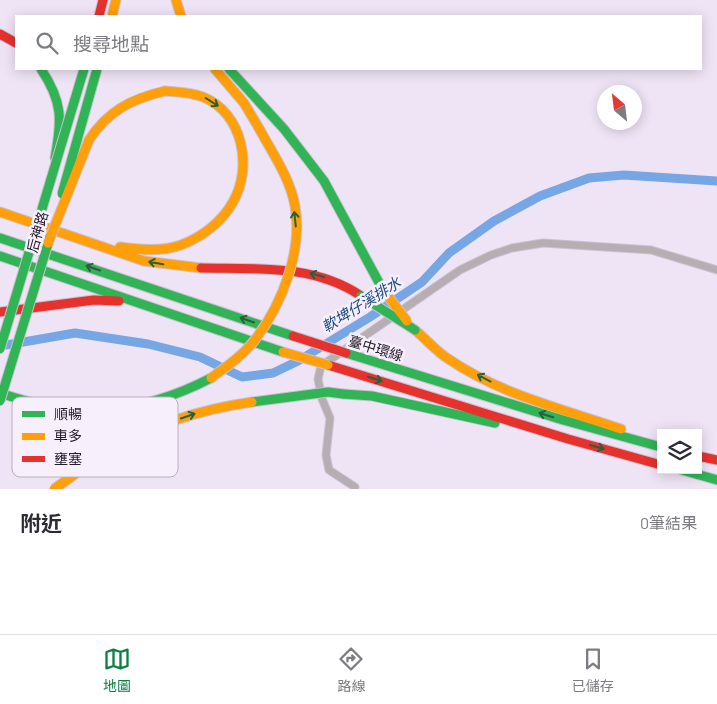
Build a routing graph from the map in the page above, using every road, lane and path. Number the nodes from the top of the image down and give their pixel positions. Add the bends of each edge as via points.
1 (103, 0) edge
2 (116, 0) edge
3 (176, 0) edge
4 (99, 15) edge
5 (112, 15) edge
6 (181, 15) edge
7 (0, 34) edge
8 (15, 42) edge
9 (42, 70) edge
10 (84, 70) edge
11 (97, 70) edge
12 (217, 70) edge
13 (230, 70) edge
14 (50, 180) junction
15 (0, 212) edge
16 (0, 238) edge
17 (92, 243) junction
18 (48, 244) junction
19 (0, 256) edge
20 (717, 270) edge
21 (138, 304) junction
22 (0, 312) edge
23 (415, 330) junction
24 (0, 349) edge
25 (0, 393) edge
26 (172, 397) edge
27 (12, 398) edge
28 (0, 401) edge
29 (178, 420) edge
30 (568, 438) junction
31 (657, 444) edge
32 (657, 444) edge
33 (702, 457) edge
34 (717, 460) edge
35 (657, 464) edge
36 (696, 474) edge
37 (71, 477) edge
38 (717, 480) edge
39 (355, 487) dead end
40 (54, 489) edge

1 - 4 main road
2 - 5 main road
3 - 6 main road
7 - 8 main road
9 - 14 main road, bridge via 54,88 62,118
10 - 14 main road, 后神路, bridge
11 - 18 main road, 后神路, bridge
26 -> 12 main road, bridge via 211,378 253,342 280,298 294,256 297,225 291,188 244,103
13 - 23 main road, bridge via 284,128 324,181 383,290
14 - 24 main road, 后神路, bridge
15 - 17 main road
31 -> 16 main road, 臺中環線, bridge via 563,420 346,353
18 -> 17 main road, bridge via 89,140 110,113 127,101 165,91 204,97 224,110 242,145 244,170 237,197 222,218 201,235 180,245 154,250
23 -> 17 main road, bridge via 345,286 305,272 171,266 144,261
18 - 28 main road, 后神路, bridge
19 - 21 main road
20 - 39 street via 651,250 544,243 512,248 460,270 321,366 318,379 330,418 326,454 328,470
21 - 22 main road via 94,300
21 -> 30 main road, bridge via 283,352
32 -> 23 main road via 491,381 447,358
25 -> 27 main road, bridge
29 -> 30 main road, bridge via 216,407 328,392 372,396
30 -> 35 main road
33 - 34 main road
36 - 38 main road
40 -> 37 main road, bridge

